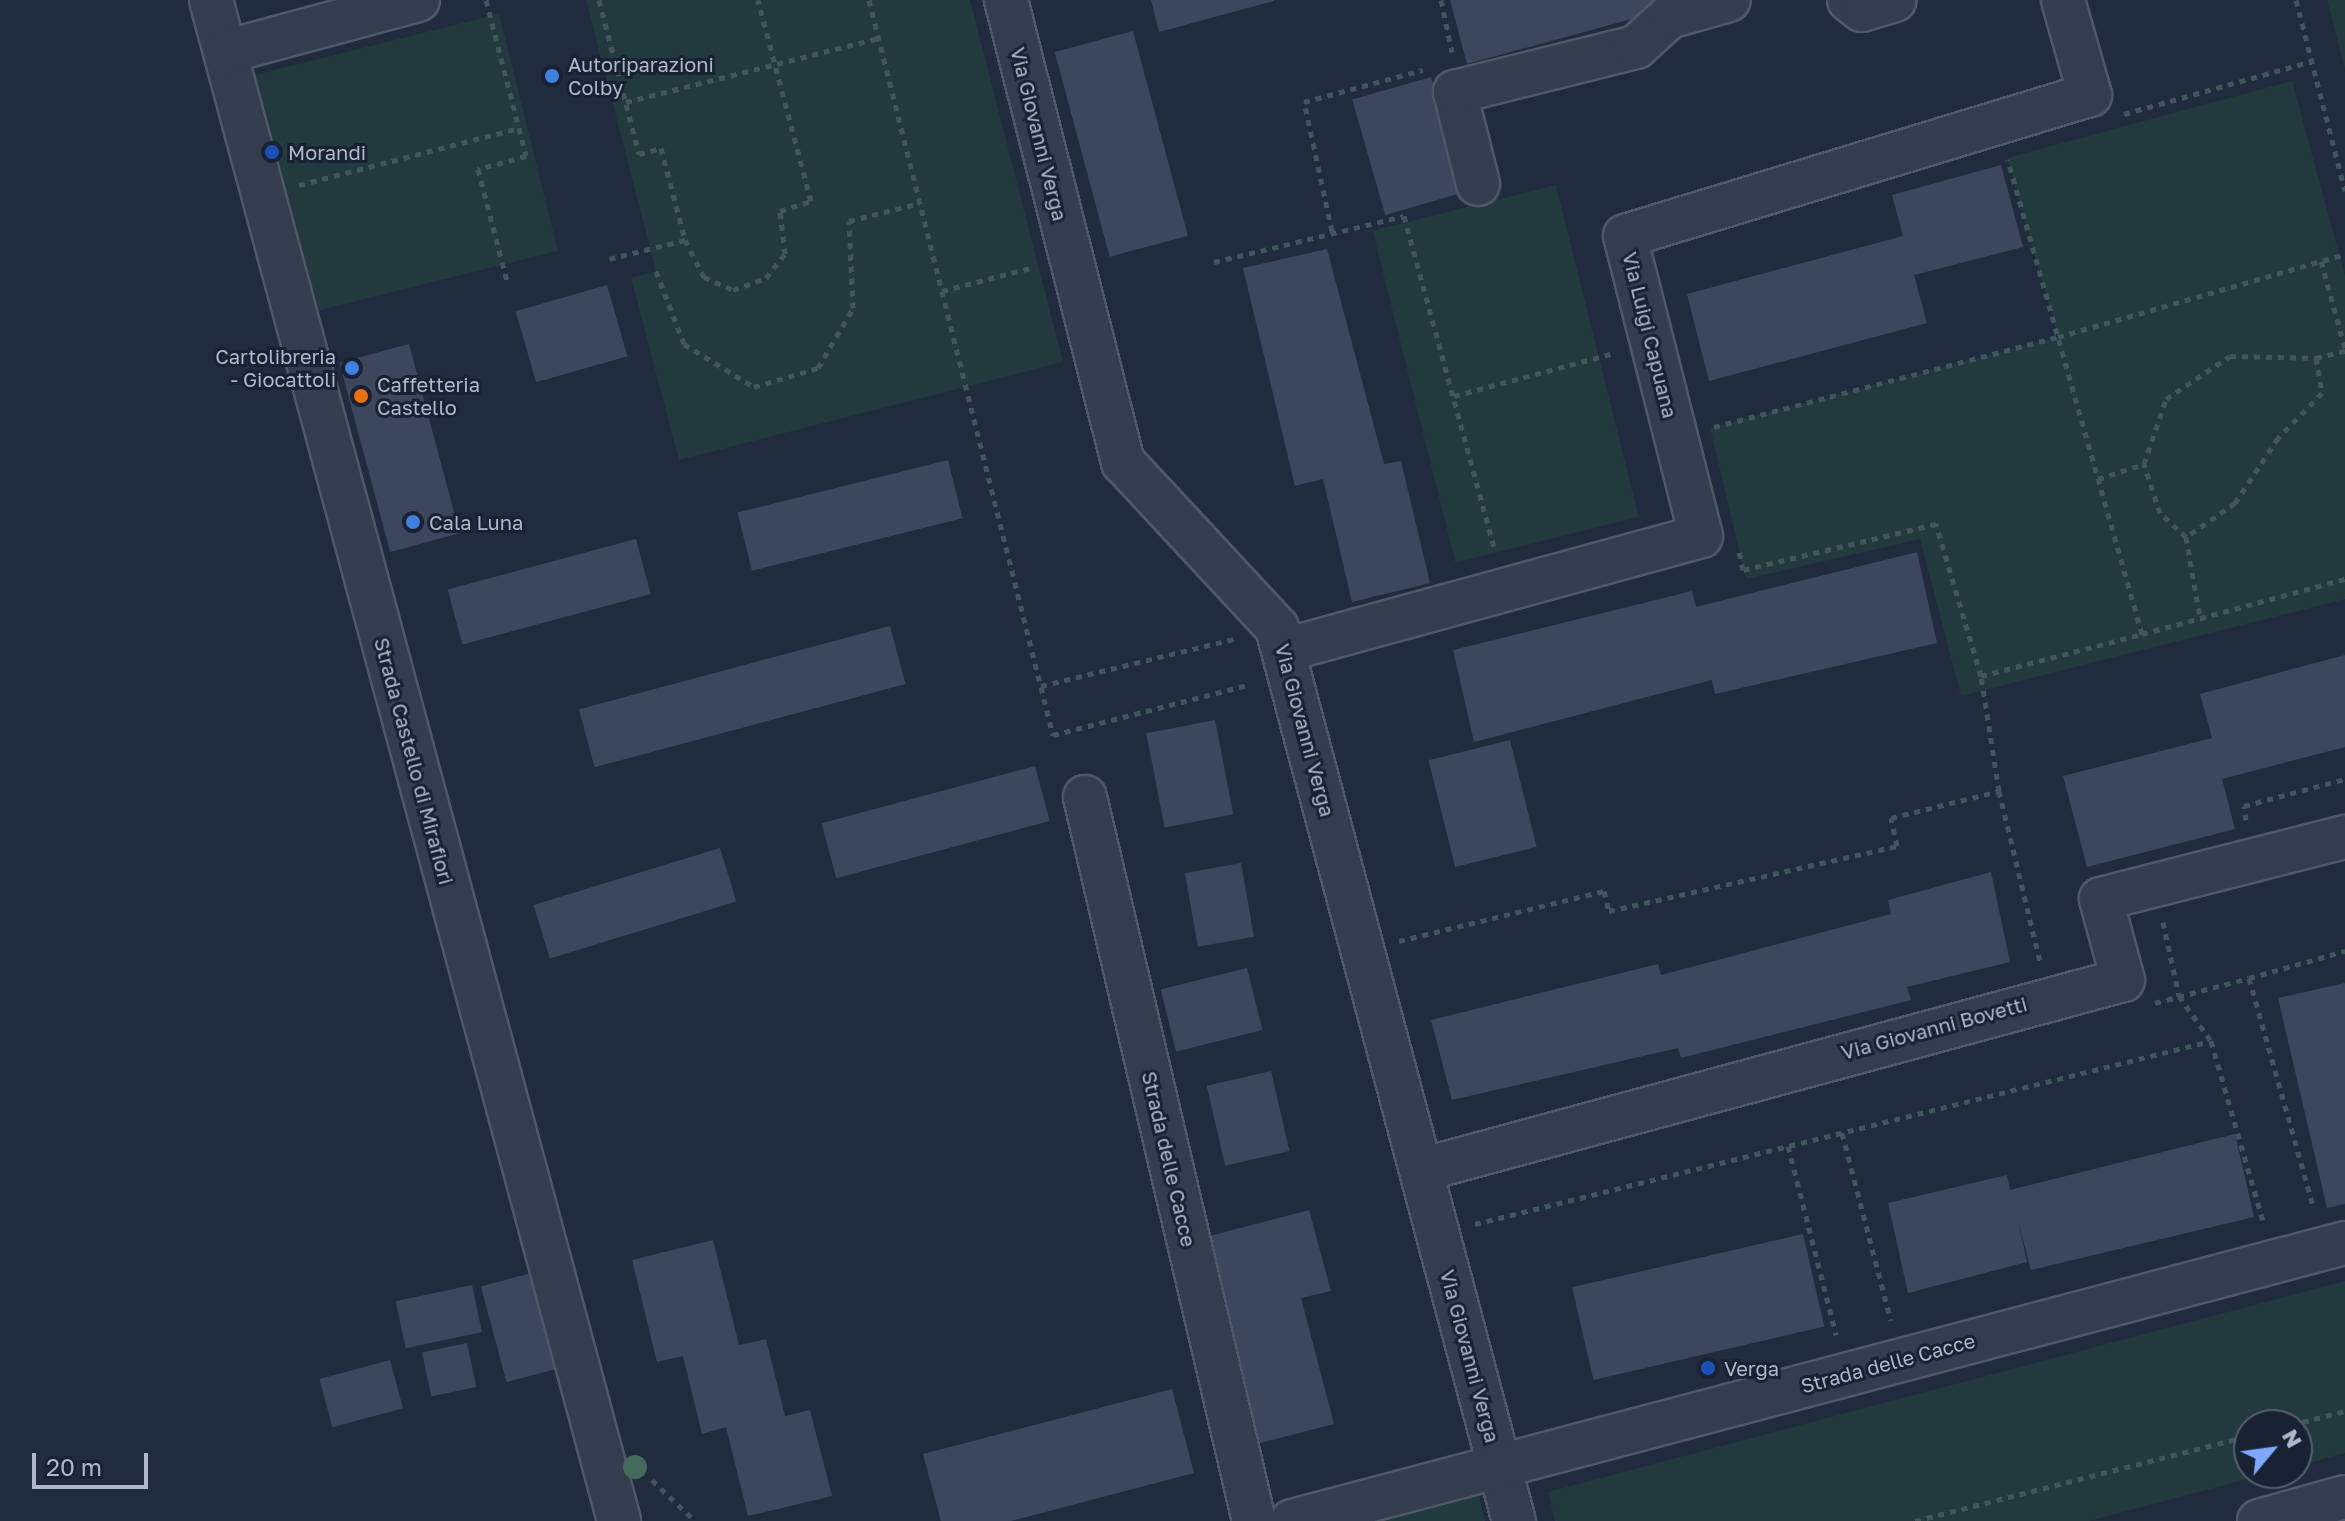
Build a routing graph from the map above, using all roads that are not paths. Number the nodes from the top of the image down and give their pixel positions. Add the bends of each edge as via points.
1 (211, 0) edge
2 (418, 0) edge
3 (1006, 0) edge
4 (1729, 0) edge
5 (1849, 0) edge
6 (1895, 0) edge
7 (2063, 0) edge
8 (225, 52) junction
9 (1478, 184) dead end
10 (1284, 651) junction
11 (1085, 797) dead end
12 (2345, 837) edge
13 (1421, 1170) junction
14 (2335, 1246) edge
15 (1499, 1466) junction
16 (2345, 1497) edge
17 (619, 1521) edge
18 (1254, 1521) edge
19 (1292, 1521) edge
20 (1514, 1521) edge
21 (2259, 1521) edge

1 - 8 street, Strada Castello di Mirafiori
2 - 8 street
3 - 10 street, Via Giovanni Verga via 1123,462
4 - 9 street via 1669,17 1636,47 1455,92
5 - 6 street via 1862,10
7 - 10 street, Via Luigi Capuana via 2090,95 1625,236 1701,536
8 - 17 street, Strada Castello di Mirafiori
10 - 13 street, Via Giovanni Verga
11 - 18 street, Strada delle Cacce
12 - 13 street, Via Giovanni Bovetti via 2101,899 2123,980
13 - 15 street, Via Giovanni Verga
14 - 15 street, Strada delle Cacce
15 - 19 street, Strada delle Cacce
15 - 20 street, Via Giovanni Verga
16 - 21 street

